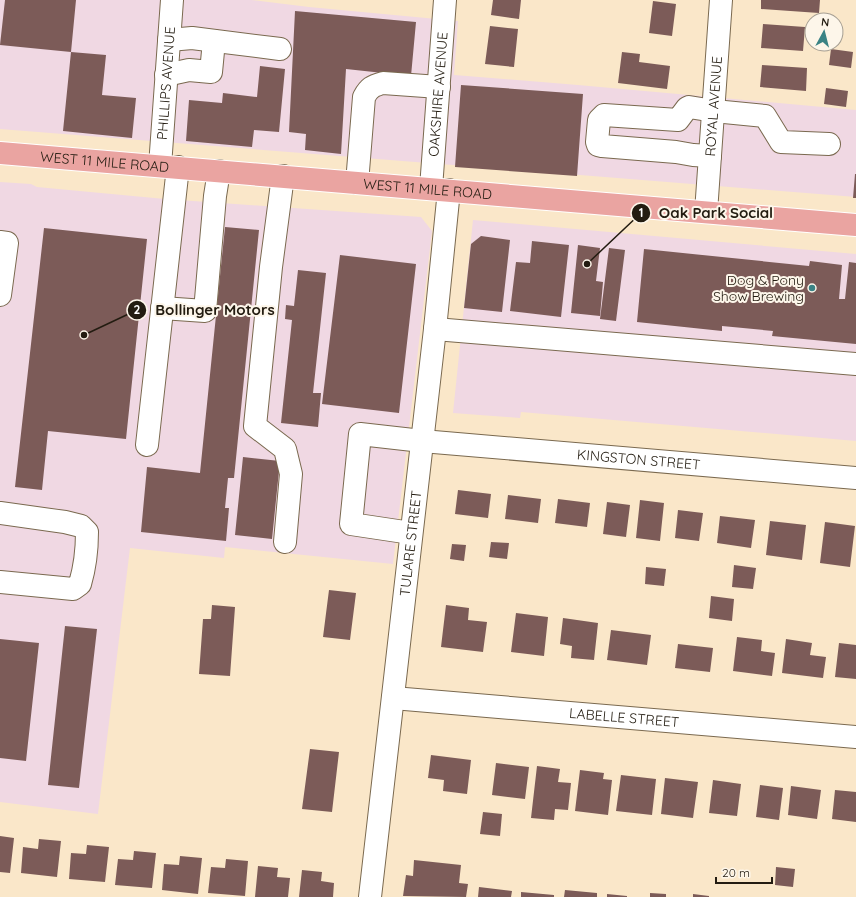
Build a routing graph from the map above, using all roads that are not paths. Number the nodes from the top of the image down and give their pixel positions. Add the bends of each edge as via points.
1 (172, 0) edge
2 (445, 0) edge
3 (721, 0) edge
4 (169, 40) junction
5 (214, 41) junction
6 (280, 49) dead end
7 (166, 75) junction
8 (439, 88) junction
9 (714, 111) junction
10 (678, 120) junction
11 (829, 144) dead end
12 (676, 152) junction
13 (0, 153) edge
14 (710, 156) junction
15 (169, 166) junction
16 (219, 171) junction
17 (283, 176) junction
18 (358, 183) junction
19 (440, 189) junction
20 (706, 212) junction
21 (856, 224) edge
22 (0, 242) edge
23 (0, 295) edge
24 (162, 308) junction
25 (434, 329) junction
26 (856, 364) edge
27 (422, 441) junction
28 (147, 445) dead end
29 (856, 478) edge
30 (0, 513) edge
31 (411, 532) junction
32 (285, 542) dead end
33 (0, 582) edge
34 (393, 698) junction
35 (856, 737) edge
36 (370, 897) edge

1 - 4 street, PHILLIPS AVENUE
2 - 8 street, OAKSHIRE AVENUE
3 - 9 street, ROYAL AVENUE
4 - 5 street via 192,38
4 - 7 street, PHILLIPS AVENUE
5 - 6 street
5 - 7 street via 211,72 189,70
7 - 15 street, PHILLIPS AVENUE
8 - 18 street via 383,83 368,90 364,97
8 - 19 street, OAKSHIRE AVENUE
9 - 10 street via 689,107
9 - 11 street via 765,116 781,142
9 - 14 street, ROYAL AVENUE
10 - 12 street
10 - 12 street via 604,115 599,120 596,142 602,146
12 - 14 street
13 - 15 main road, WEST 11 MILE ROAD
14 - 20 street, ROYAL AVENUE
15 - 16 main road, WEST 11 MILE ROAD
15 - 24 street, PHILLIPS AVENUE
16 - 17 main road, WEST 11 MILE ROAD
16 - 24 street via 205,311
17 - 18 main road, WEST 11 MILE ROAD
17 - 32 street via 271,267 256,426 285,449 291,474
18 - 19 main road, WEST 11 MILE ROAD
19 - 20 main road, WEST 11 MILE ROAD
19 - 25 street, TULARE STREET
20 - 21 main road, WEST 11 MILE ROAD
22 - 23 street via 6,243
24 - 28 street, PHILLIPS AVENUE
25 - 26 street
25 - 27 street, TULARE STREET
27 - 29 street, KINGSTON STREET
27 - 31 street, TULARE STREET
27 - 31 street, KINGSTON STREET via 360,434 351,524
30 - 33 street via 81,526 87,532 87,542 80,584 73,589
31 - 34 street, TULARE STREET
34 - 35 street, LABELLE STREET
34 - 36 street, TULARE STREET

